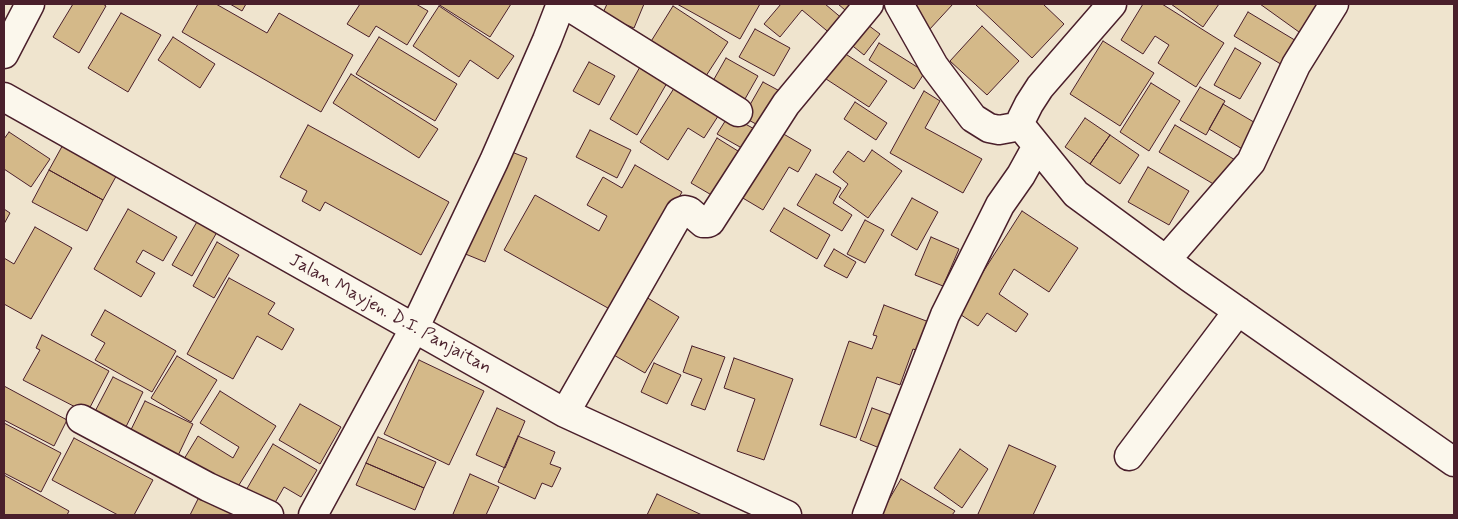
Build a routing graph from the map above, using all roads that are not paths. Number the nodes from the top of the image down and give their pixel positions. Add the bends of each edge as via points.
1 (30, 4) edge
2 (561, 4) edge
3 (565, 4) edge
4 (869, 4) edge
5 (899, 4) edge
6 (1112, 4) edge
7 (1334, 4) edge
8 (4, 54) edge
9 (4, 97) edge
10 (738, 112) dead end
11 (1029, 136) junction
12 (1166, 260) junction
13 (1238, 311) junction
14 (414, 329) junction
15 (565, 414) junction
16 (81, 419) dead end
17 (1129, 456) dead end
18 (1454, 462) edge
19 (269, 515) edge
20 (313, 515) edge
21 (787, 515) edge
22 (867, 515) edge

1 - 8 street
2 - 14 street via 494,161
3 - 10 street
4 - 15 street via 786,104 710,222 703,223 689,211 680,212
5 - 11 street via 934,66 973,118 989,128
6 - 11 street via 1028,104 1022,118
7 - 12 street via 1296,65 1251,162
9 - 14 street, Jalan Mayjen. D.I. Panjaitan
11 - 12 street via 1076,194
11 - 22 street via 1021,175 1000,205 945,315
12 - 13 street
13 - 17 street
13 - 18 street
14 - 15 street, Jalan Mayjen. D.I. Panjaitan
14 - 20 street
15 - 21 street, Jalan Mayjen. D.I. Panjaitan
16 - 19 street via 208,487

